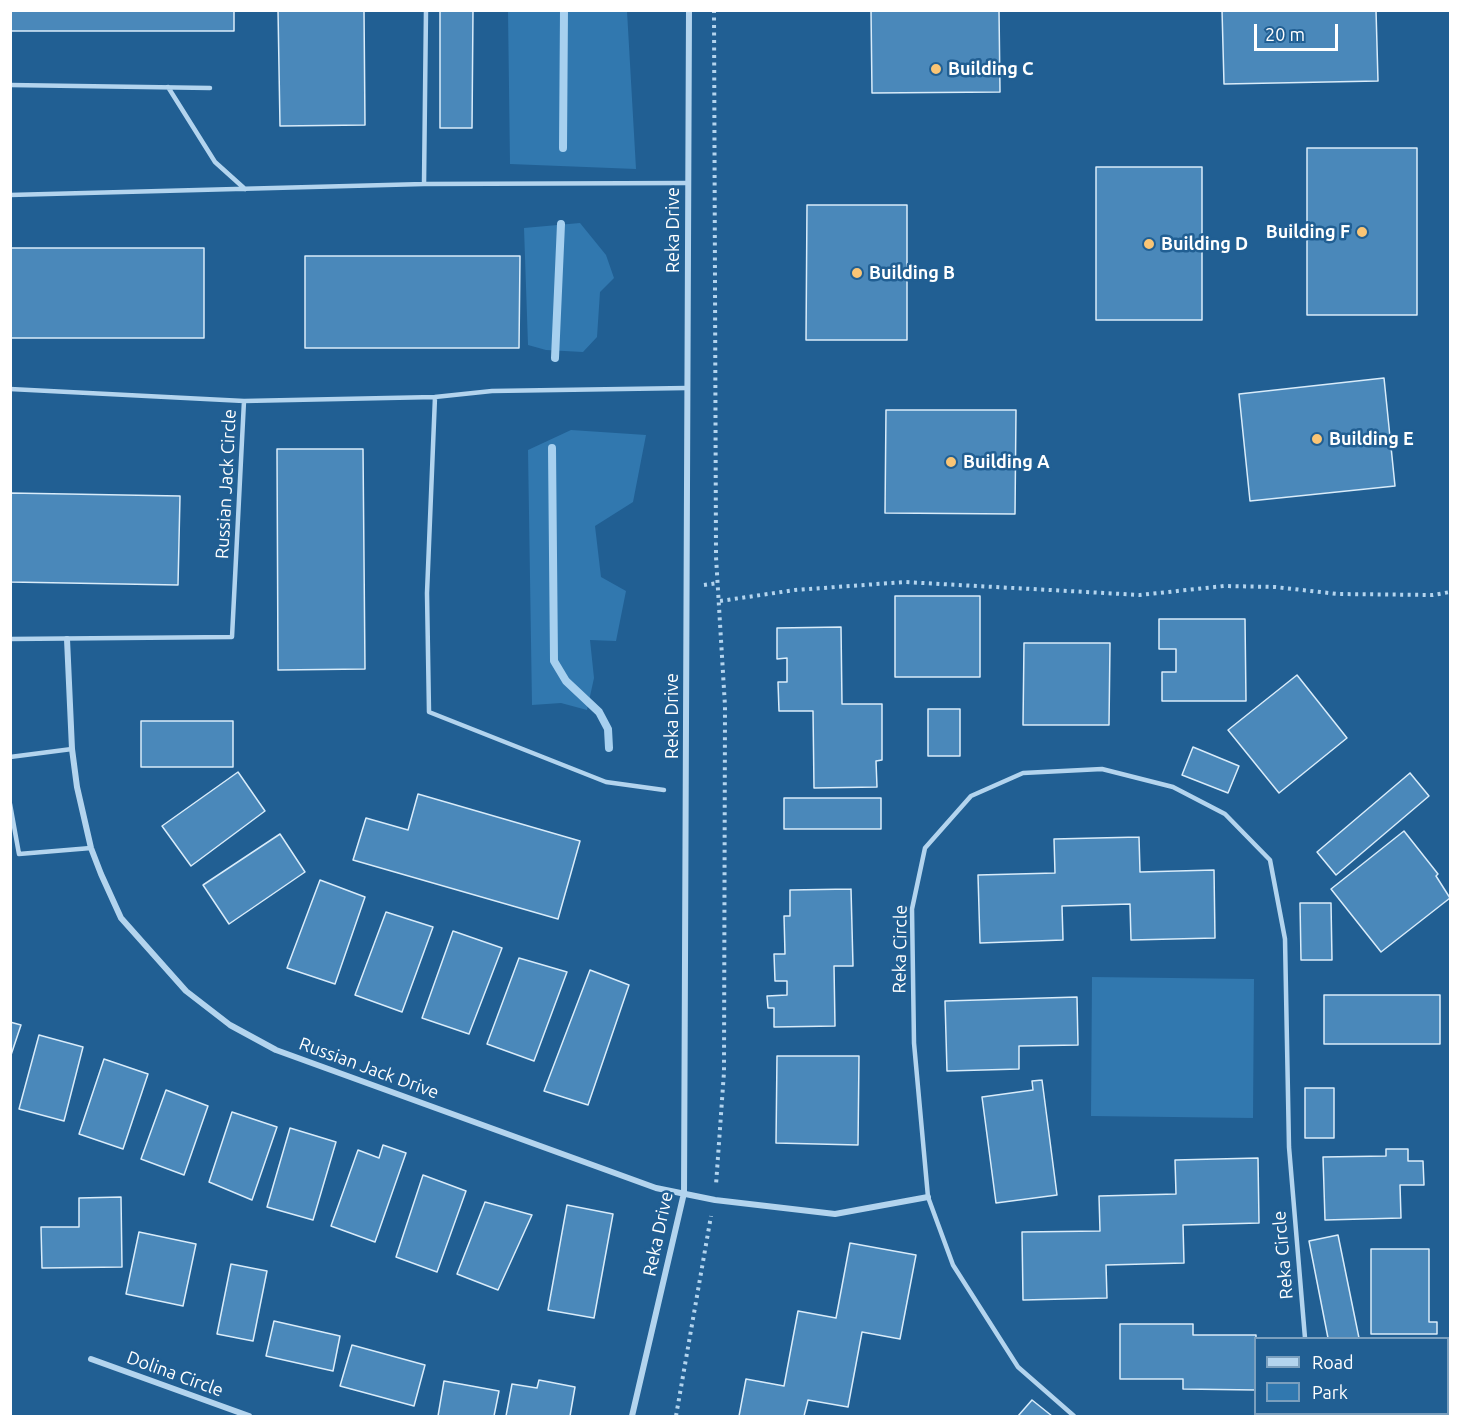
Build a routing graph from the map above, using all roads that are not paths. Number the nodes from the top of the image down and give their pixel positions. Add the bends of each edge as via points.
1 (426, 10) edge
2 (689, 10) edge
3 (10, 85) edge
4 (168, 87) junction
5 (210, 88) dead end
6 (688, 183) junction
7 (424, 184) junction
8 (245, 189) junction
9 (10, 195) edge
10 (687, 388) junction
11 (10, 389) edge
12 (435, 397) junction
13 (244, 401) junction
14 (10, 639) edge
15 (67, 639) junction
16 (72, 749) junction
17 (10, 757) edge
18 (664, 790) dead end
19 (10, 804) edge
20 (91, 848) junction
21 (684, 1193) junction
22 (928, 1197) junction
23 (1305, 1337) edge
24 (91, 1359) dead end
25 (249, 1416) edge
26 (632, 1416) edge
27 (1074, 1416) edge

1 - 7 lane
2 - 6 street, Reka Drive
3 - 4 lane
4 - 5 lane
4 - 8 lane via 215,162
6 - 7 lane
6 - 10 street, Reka Drive
7 - 8 lane
8 - 9 lane
10 - 12 lane via 492,391
10 - 21 street, Reka Drive
11 - 13 lane, Russian Jack Circle
12 - 13 lane
12 - 18 lane via 427,593 429,712 606,782
13 - 15 lane, Russian Jack Circle via 232,637
14 - 15 lane
15 - 16 street, Russian Jack Drive
16 - 17 lane
16 - 20 street, Russian Jack Drive
19 - 20 lane via 19,854
20 - 21 street, Russian Jack Drive via 121,918 186,991 230,1025 276,1050 656,1188
21 - 22 street, Russian Jack Drive via 835,1214
21 - 26 street, Reka Drive
22 - 23 lane, Reka Circle via 914,1043 912,909 925,848 971,796 1023,773 1102,769 1173,787 1225,814 1270,860 1285,939 1289,1147
22 - 27 lane, Reka Circle via 954,1265 1018,1367
24 - 25 street, Dolina Circle

